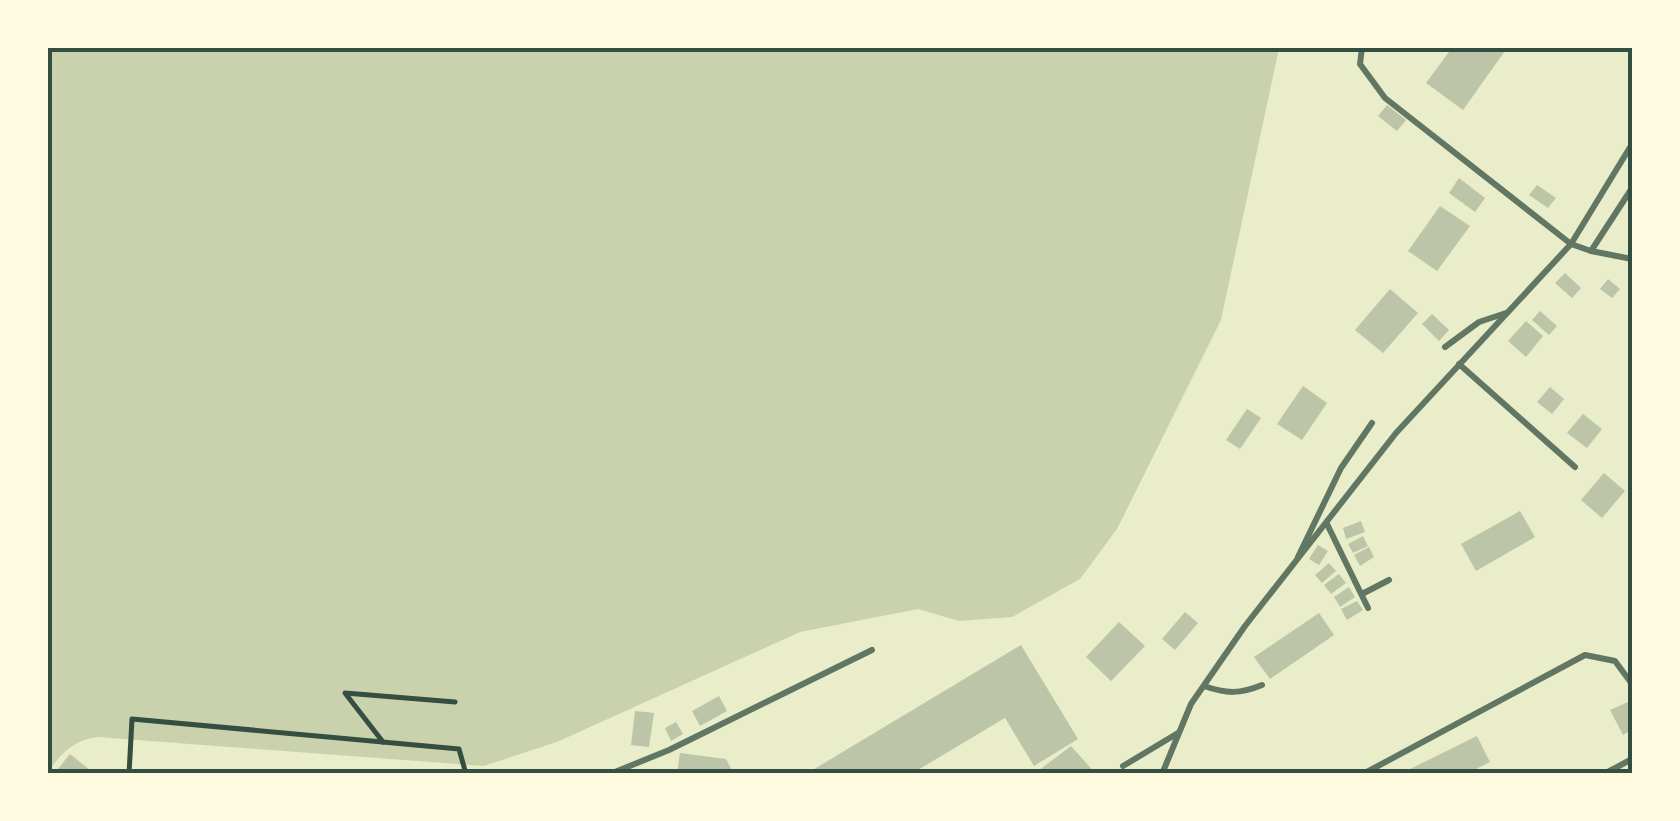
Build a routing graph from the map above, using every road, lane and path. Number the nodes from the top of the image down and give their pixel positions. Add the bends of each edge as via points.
1 (1362, 48) edge
2 (1632, 144) edge
3 (1632, 188) edge
4 (1624, 202) junction
5 (1632, 206) edge
6 (1571, 244) junction
7 (1591, 251) junction
8 (1632, 259) edge
9 (1507, 313) junction
10 (1445, 347) dead end
11 (1460, 364) junction
12 (1372, 423) dead end
13 (1575, 467) dead end
14 (1327, 524) junction
15 (1297, 562) junction
16 (1389, 580) dead end
17 (1362, 594) junction
18 (1368, 608) dead end
19 (872, 650) dead end
20 (1632, 684) edge
21 (1262, 685) dead end
22 (1204, 686) junction
23 (455, 702) dead end
24 (1180, 732) junction
25 (382, 742) junction
26 (1632, 758) edge
27 (1122, 766) dead end
28 (128, 774) edge
29 (466, 774) edge
30 (610, 774) edge
31 (1162, 774) edge
32 (1363, 774) edge
33 (1604, 774) edge

1 - 6 lane via 1360,64 1385,98
2 - 6 lane
3 - 4 lane
4 - 5 lane
4 - 7 lane
6 - 7 lane
6 - 9 lane
7 - 8 lane
9 - 10 lane via 1480,322
9 - 11 lane
11 - 13 lane
11 - 14 lane via 1396,432
12 - 15 lane via 1326,495
14 - 15 lane
14 - 17 lane
15 - 22 lane
16 - 17 lane
17 - 18 lane
19 - 30 lane
20 - 32 lane via 1615,661 1584,655
21 - 22 lane via 1241,694
22 - 24 lane
23 - 25 path via 344,693
24 - 27 lane
24 - 31 lane
25 - 28 path via 132,718
25 - 29 path via 460,749
26 - 33 lane

